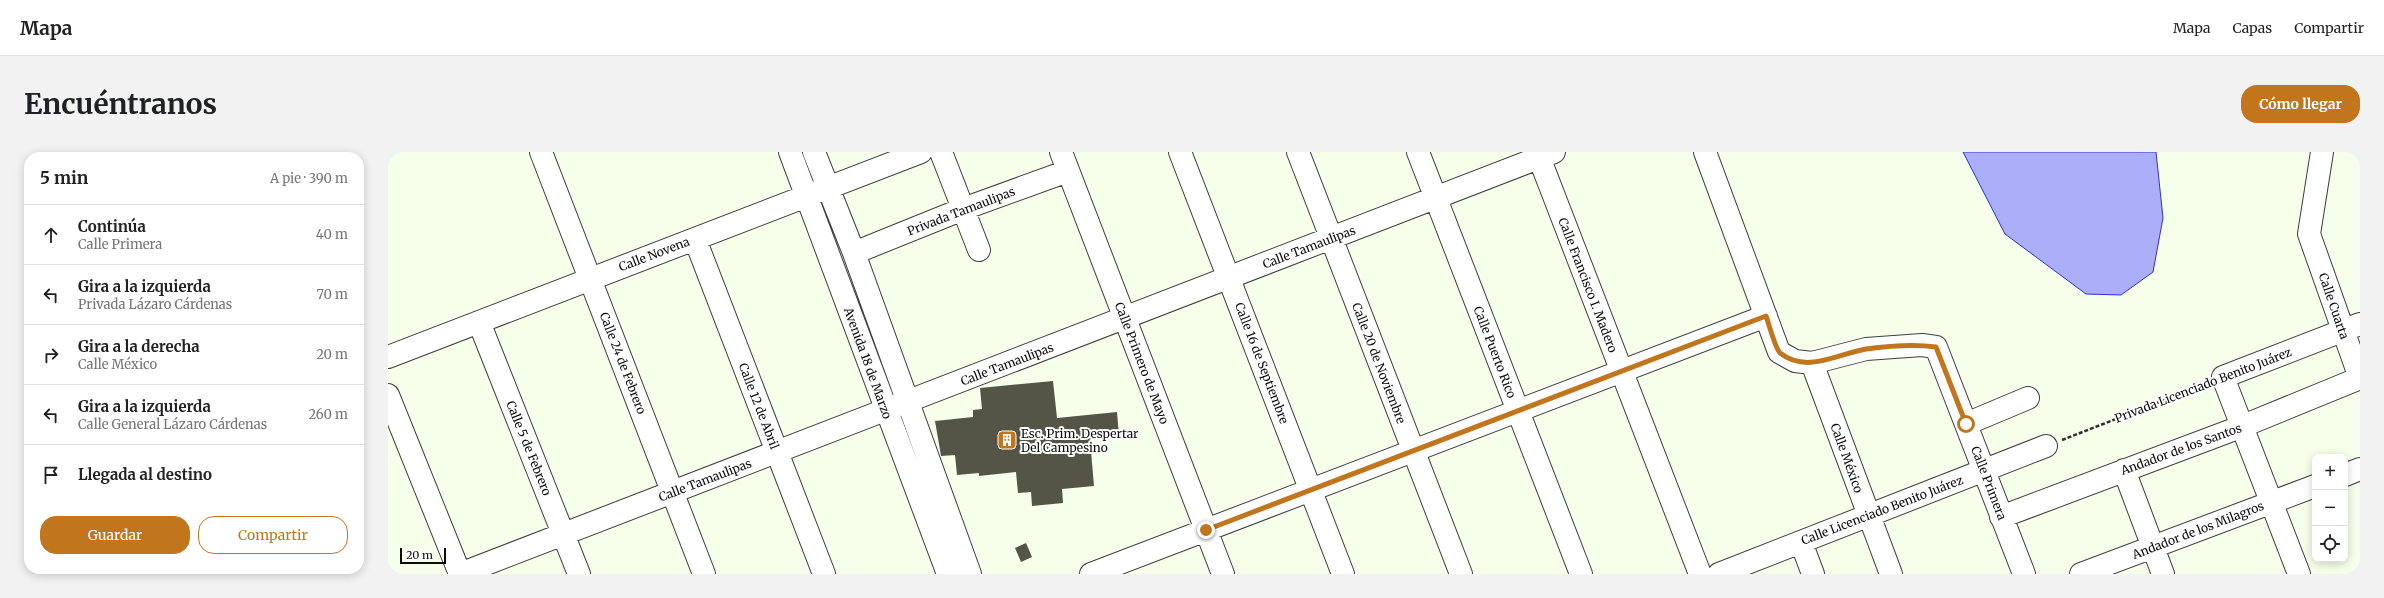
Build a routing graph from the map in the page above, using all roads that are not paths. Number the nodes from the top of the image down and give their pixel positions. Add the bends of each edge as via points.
1 (541, 152) edge
2 (790, 152) edge
3 (814, 152) edge
4 (921, 152) edge
5 (941, 152) edge
6 (1180, 152) edge
7 (1298, 152) edge
8 (1418, 152) edge
9 (1705, 152) edge
10 (2322, 152) edge
11 (1543, 154) edge
12 (1065, 162) edge
13 (827, 187) junction
14 (807, 196) junction
15 (1436, 198) junction
16 (963, 209) junction
17 (1331, 238) junction
18 (695, 239) junction
19 (979, 250) dead end
20 (854, 253) junction
21 (1229, 278) junction
22 (590, 279) junction
23 (1766, 316) junction
24 (1125, 318) junction
25 (479, 322) junction
26 (2351, 327) edge
27 (388, 357) edge
28 (1812, 363) junction
29 (1621, 370) junction
30 (2360, 378) edge
31 (388, 395) edge
32 (2028, 398) dead end
33 (908, 402) junction
34 (885, 410) junction
35 (1518, 410) junction
36 (1966, 424) junction
37 (2243, 426) junction
38 (2046, 446) road end
39 (1413, 450) junction
40 (777, 452) junction
41 (2360, 469) edge
42 (1984, 470) junction
43 (2124, 470) junction
44 (2348, 474) edge
45 (2312, 487) edge
46 (1310, 490) junction
47 (673, 492) junction
48 (2272, 502) junction
49 (1868, 516) junction
50 (2001, 517) junction
51 (1206, 530) junction
52 (564, 535) junction
53 (1801, 542) junction
54 (2153, 547) junction
55 (1099, 573) edge
56 (460, 574) edge
57 (580, 574) edge
58 (704, 574) edge
59 (824, 574) edge
60 (948, 574) edge
61 (970, 574) edge
62 (1223, 574) edge
63 (1343, 574) edge
64 (1461, 574) edge
65 (1581, 574) edge
66 (1700, 574) edge
67 (1719, 574) edge
68 (1813, 574) edge
69 (1891, 574) edge
70 (2024, 574) edge
71 (2081, 574) edge
72 (2163, 574) edge
73 (2299, 574) edge

1 - 22 street, Calle 24 de Febrero
2 - 14 street, Avenida 18 de Marzo
3 - 13 street, Avenida 18 de Marzo
4 - 13 street, Calle Novena
5 - 16 street
6 - 21 street, Calle 16 de Septiembre
7 - 17 street, Calle 20 de Noviembre
8 - 15 street, Calle Puerto Rico
9 - 23 street
10 - 26 street, Calle Cuarta via 2309,234
11 - 15 street, Calle Tamaulipas
11 - 29 street, Calle Francisco I. Madero
12 - 16 street, Privada Tamaulipas
12 - 24 street, Calle Primero de Mayo
13 - 14 street, Calle Novena
13 - 20 street, Avenida 18 de Marzo
14 - 18 street, Calle Novena
14 - 34 street, Avenida 18 de Marzo
15 - 17 street, Calle Tamaulipas
15 - 35 street, Calle Puerto Rico
16 - 19 street
16 - 20 street, Privada Tamaulipas
17 - 21 street, Calle Tamaulipas
17 - 39 street, Calle 20 de Noviembre
18 - 22 street, Calle Novena
18 - 40 street, Calle 12 de Abril
20 - 33 street, Avenida 18 de Marzo
21 - 24 street, Calle Tamaulipas
21 - 46 street, Calle 16 de Septiembre
22 - 25 street, Calle Novena
22 - 47 street, Calle 24 de Febrero
23 - 28 street via 1779,352 1795,361
23 - 29 street
24 - 33 street, Calle Tamaulipas
24 - 51 street, Calle Primero de Mayo
25 - 27 street, Calle Novena
25 - 52 street, Calle 5 de Febrero
26 - 30 street, Calle Cuarta
26 - 37 street, Privada Licenciado Benito Juárez via 2223,377
28 - 36 street, Calle Primera via 1866,349 1922,345 1936,347
28 - 49 street, Calle México
29 - 35 street
29 - 66 street, Calle Francisco I. Madero
30 - 37 street, Andador de los Santos
31 - 56 street
32 - 36 street
33 - 34 street, Calle Tamaulipas
33 - 61 street, Avenida 18 de Marzo
34 - 40 street, Calle Tamaulipas
34 - 60 street, Avenida 18 de Marzo
35 - 39 street
35 - 65 street, Calle Puerto Rico
36 - 42 street, Calle Primera
37 - 43 street, Andador de los Santos
37 - 48 street
38 - 42 street, Calle Licenciado Benito Juárez
39 - 46 street
39 - 64 street, Calle 20 de Noviembre
40 - 47 street, Calle Tamaulipas
40 - 59 street, Calle 12 de Abril
41 - 44 street
42 - 49 street, Calle Licenciado Benito Juárez
42 - 50 street, Calle Primera
43 - 50 street, Andador de los Santos
43 - 54 street
45 - 48 street, Andador de los Milagros
46 - 51 street
46 - 63 street, Calle 16 de Septiembre
47 - 52 street, Calle Tamaulipas
47 - 58 street, Calle 24 de Febrero
48 - 54 street, Andador de los Milagros
48 - 73 street
49 - 53 street, Calle Licenciado Benito Juárez
49 - 69 street, Calle México
50 - 70 street, Calle Primera
51 - 55 street
51 - 62 street, Calle Primero de Mayo
52 - 56 street, Calle Tamaulipas
52 - 57 street, Calle 5 de Febrero
53 - 67 street, Calle Licenciado Benito Juárez
53 - 68 street
54 - 71 street, Andador de los Milagros
54 - 72 street

